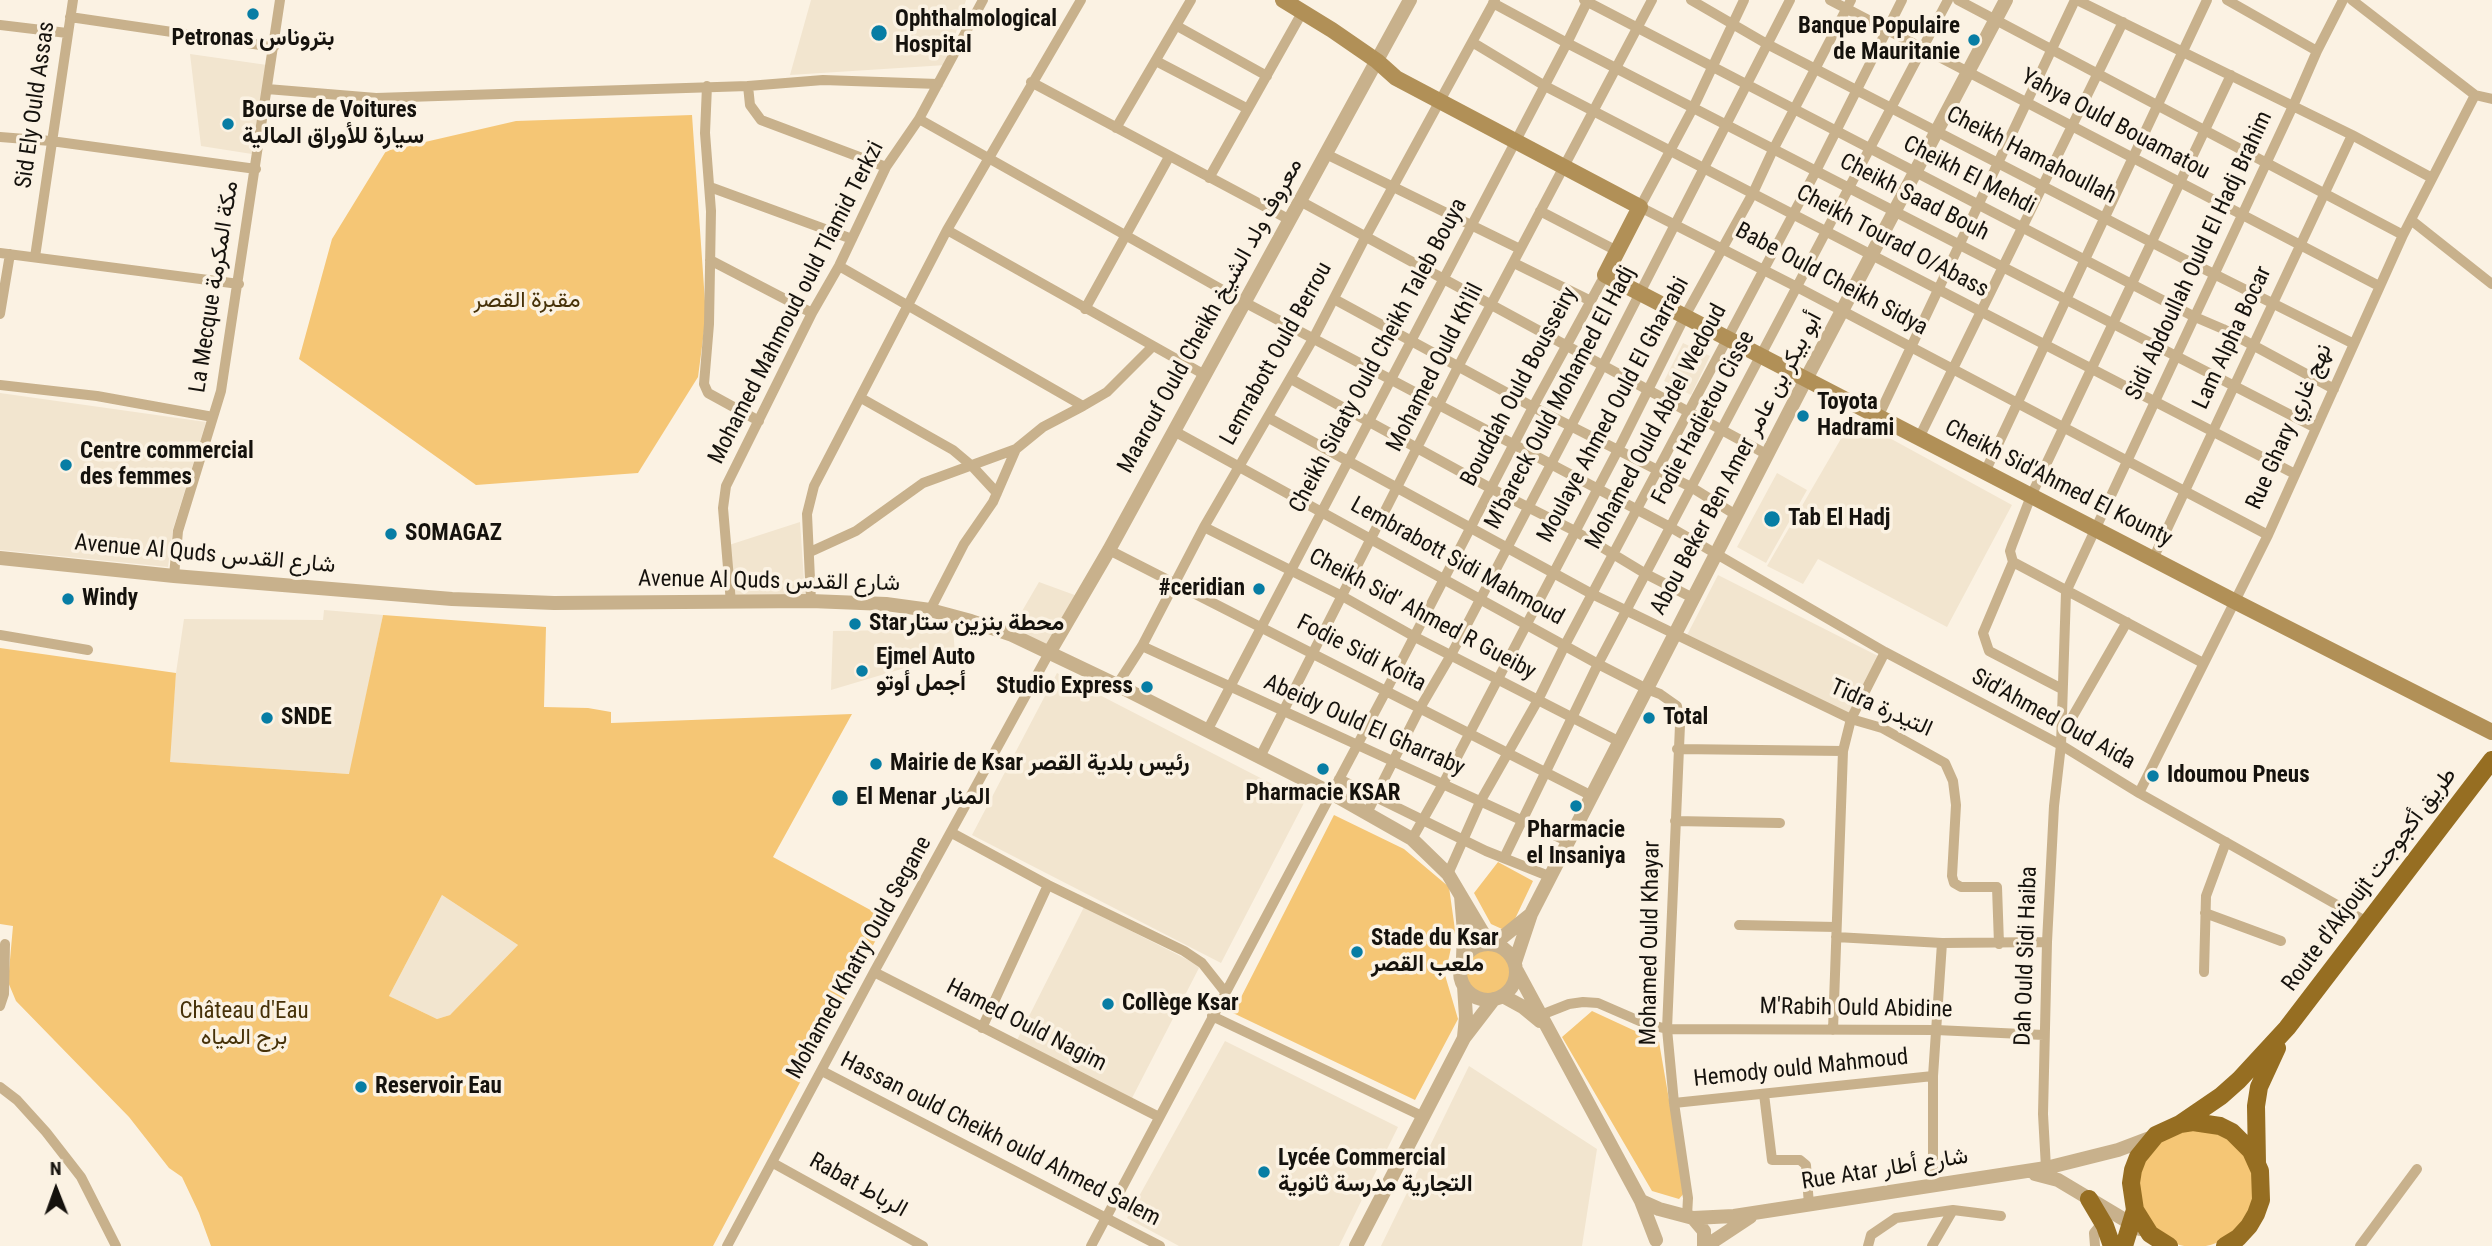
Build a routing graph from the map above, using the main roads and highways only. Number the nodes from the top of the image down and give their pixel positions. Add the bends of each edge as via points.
1 (1283, 0) edge
2 (1640, 207) joint
3 (1605, 275) joint
4 (2492, 732) edge
5 (2492, 760) edge
6 (2287, 1028) junction
7 (2180, 1124) junction
8 (2257, 1163) junction
9 (2089, 1199) road end
10 (2133, 1217) junction
11 (2237, 1243) edge
12 (2112, 1246) edge
13 (2124, 1246) edge
14 (2169, 1246) edge

1 - 2 main road, Babe Ould Cheikh Sidya via 1396,78
2 - 3 main road, Bouddah Ould Bousseiry
3 - 4 main road, Cheikh Sid'Ahmed El Kounty
5 - 6 highway, Route d'Akjoujt طريق أكجوجت
6 - 7 highway, Route d'Akjoujt طريق أكجوجت via 2239,1080
6 - 8 highway, Route d'Akjoujt طريق أكجوجت via 2259,1087
7 - 8 highway via 2207,1123 2232,1132
7 - 10 highway, Route d'Akjoujt طريق أكجوجت via 2146,1145 2133,1170
8 - 11 highway, Route d'Akjoujt طريق أكجوجت via 2261,1200
9 - 12 highway
10 - 13 highway
10 - 14 highway

